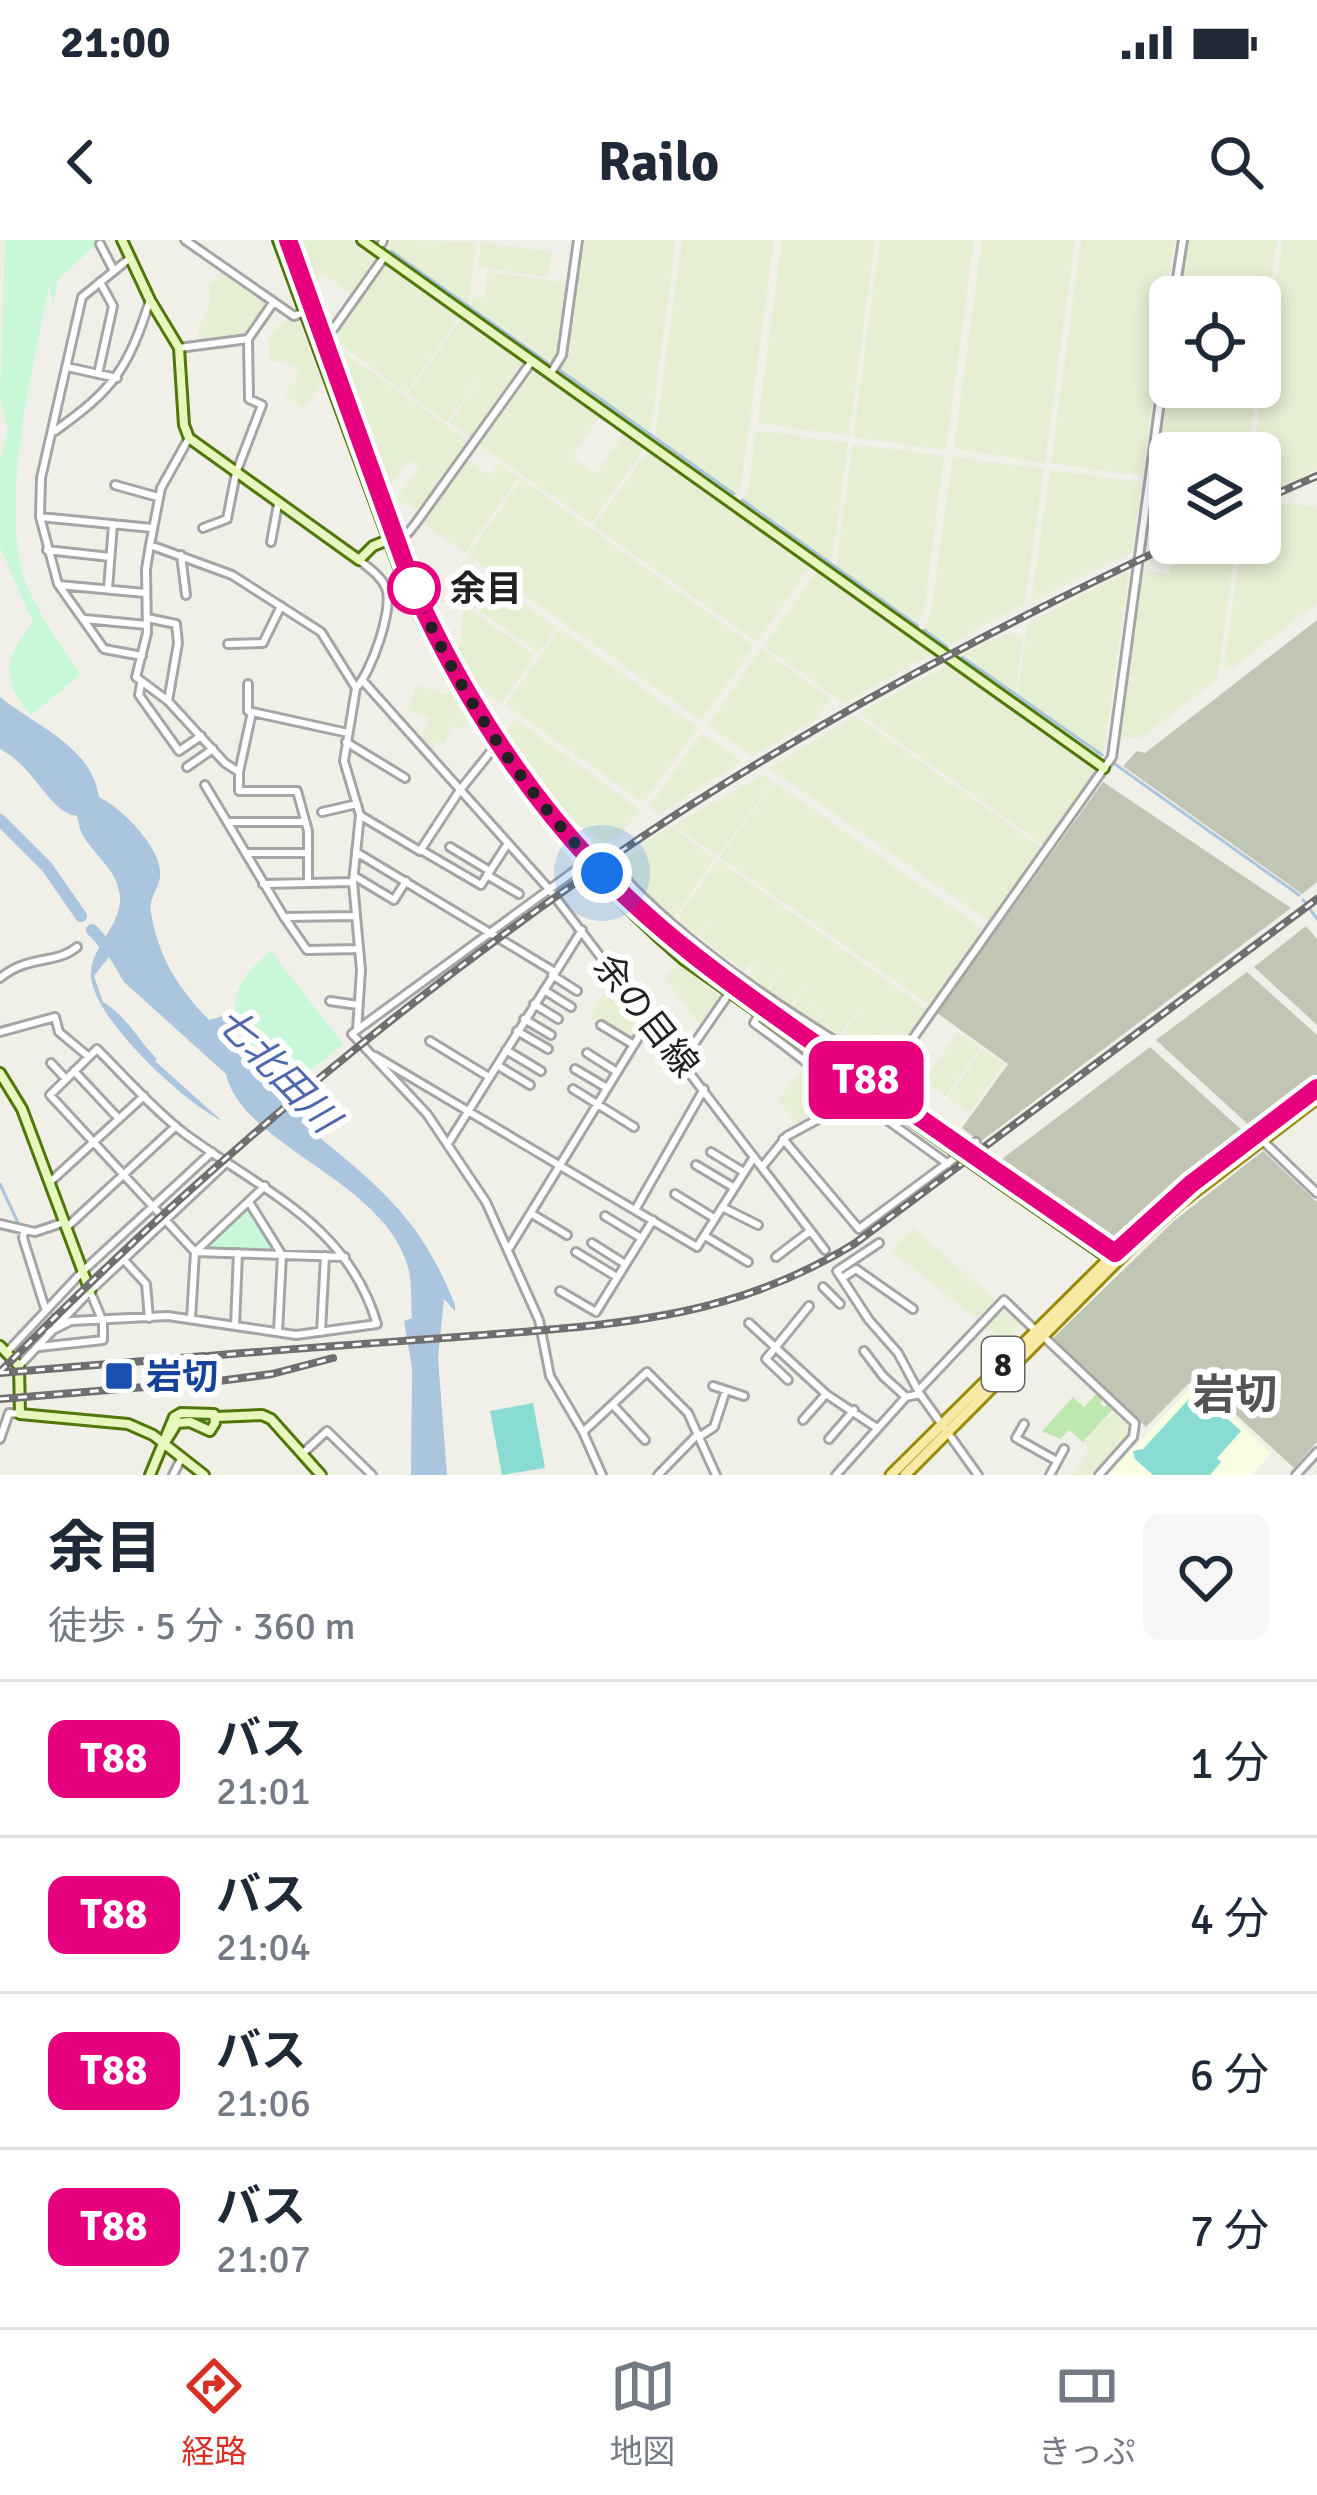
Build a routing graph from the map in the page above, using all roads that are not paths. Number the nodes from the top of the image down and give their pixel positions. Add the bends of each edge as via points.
1 (122, 240) edge
2 (185, 240) edge
3 (278, 240) edge
4 (288, 240) edge
5 (362, 240) edge
6 (578, 240) edge
7 (1183, 240) edge
8 (100, 244) dead end
9 (382, 246) edge
10 (130, 258) junction
11 (114, 271) junction
12 (1177, 276) edge
13 (100, 282) junction
14 (150, 301) junction
15 (273, 302) junction
16 (305, 312) junction
17 (323, 336) junction
18 (248, 339) junction
19 (179, 348) junction
20 (532, 361) junction
21 (66, 367) junction
22 (551, 373) junction
23 (98, 374) junction
24 (117, 378) junction
25 (1159, 408) edge
26 (52, 433) junction
27 (189, 438) junction
28 (236, 473) junction
29 (115, 485) dead end
30 (158, 497) junction
31 (278, 504) junction
32 (40, 517) junction
33 (113, 524) junction
34 (152, 528) junction
35 (203, 529) dead end
36 (392, 538) junction
37 (271, 542) dead end
38 (150, 545) junction
39 (47, 550) junction
40 (181, 555) junction
41 (110, 557) junction
42 (359, 560) junction
43 (58, 584) junction
44 (108, 590) junction
45 (146, 593) junction
46 (186, 595) dead end
47 (280, 606) junction
48 (82, 619) junction
49 (147, 621) junction
50 (228, 644) dead end
51 (142, 656) junction
52 (141, 684) junction
53 (248, 684) dead end
54 (360, 684) junction
55 (168, 701) junction
56 (251, 712) junction
57 (201, 736) junction
58 (347, 737) junction
59 (213, 749) junction
60 (493, 749) junction
61 (188, 766) dead end
62 (1104, 768) junction
63 (239, 772) junction
64 (405, 778) dead end
65 (205, 785) dead end
66 (460, 790) junction
67 (357, 804) junction
68 (322, 812) dead end
69 (360, 815) junction
70 (230, 822) junction
71 (306, 822) junction
72 (508, 843) junction
73 (449, 847) dead end
74 (421, 850) junction
75 (356, 852) junction
76 (247, 853) junction
77 (308, 853) junction
78 (616, 863) dead end
79 (584, 864) junction
80 (489, 873) junction
81 (353, 879) junction
82 (406, 881) junction
83 (308, 883) junction
84 (263, 884) junction
85 (548, 889) junction
86 (519, 894) dead end
87 (353, 916) junction
88 (284, 917) junction
89 (488, 931) junction
90 (579, 932) junction
91 (77, 947) dead end
92 (358, 949) junction
93 (553, 973) junction
94 (0, 978) edge
95 (543, 989) junction
96 (577, 991) dead end
97 (730, 992) junction
98 (330, 1000) dead end
99 (534, 1004) junction
100 (358, 1005) junction
101 (571, 1007) dead end
102 (760, 1013) junction
103 (558, 1018) dead end
104 (524, 1019) junction
105 (650, 1023) junction
106 (601, 1025) dead end
107 (357, 1030) junction
108 (517, 1031) junction
109 (0, 1032) edge
110 (551, 1035) dead end
111 (430, 1041) dead end
112 (634, 1045) junction
113 (548, 1049) dead end
114 (506, 1050) junction
115 (587, 1053) dead end
116 (89, 1057) junction
117 (372, 1057) junction
118 (683, 1060) junction
119 (51, 1064) dead end
120 (496, 1065) junction
121 (575, 1069) dead end
122 (74, 1071) junction
123 (541, 1071) dead end
124 (617, 1072) junction
125 (887, 1072) junction
126 (0, 1073) edge
127 (489, 1077) junction
128 (66, 1079) junction
129 (878, 1080) dead end
130 (530, 1085) dead end
131 (607, 1088) junction
132 (1317, 1088) edge
133 (573, 1089) dead end
134 (703, 1092) junction
135 (144, 1096) junction
136 (1317, 1098) edge
137 (848, 1104) junction
138 (597, 1105) junction
139 (470, 1109) junction
140 (119, 1119) junction
141 (176, 1126) junction
142 (634, 1127) dead end
143 (1258, 1138) junction
144 (783, 1139) junction
145 (94, 1142) junction
146 (449, 1142) junction
147 (976, 1142) dead end
148 (957, 1149) junction
149 (212, 1152) junction
150 (711, 1152) dead end
151 (752, 1158) junction
152 (227, 1162) junction
153 (948, 1164) junction
154 (697, 1165) dead end
155 (560, 1166) junction
156 (762, 1167) junction
157 (742, 1172) junction
158 (123, 1174) junction
159 (50, 1182) junction
160 (265, 1186) junction
161 (733, 1187) junction
162 (1317, 1193) edge
163 (675, 1195) dead end
164 (249, 1202) junction
165 (721, 1206) junction
166 (153, 1207) junction
167 (635, 1210) junction
168 (532, 1214) junction
169 (605, 1216) dead end
170 (714, 1218) junction
171 (166, 1220) junction
172 (652, 1220) junction
173 (0, 1224) edge
174 (66, 1224) junction
175 (758, 1225) dead end
176 (24, 1231) junction
177 (810, 1231) junction
178 (567, 1235) dead end
179 (704, 1235) junction
180 (641, 1238) junction
181 (592, 1243) dead end
182 (879, 1244) dead end
183 (508, 1250) junction
184 (825, 1250) dead end
185 (195, 1252) junction
186 (576, 1252) dead end
187 (238, 1253) junction
188 (282, 1255) junction
189 (326, 1256) junction
190 (345, 1257) junction
191 (776, 1257) dead end
192 (1114, 1258) junction
193 (124, 1260) junction
194 (748, 1262) dead end
195 (625, 1264) junction
196 (83, 1271) junction
197 (617, 1277) junction
198 (844, 1281) junction
199 (824, 1287) dead end
200 (560, 1291) dead end
201 (90, 1292) junction
202 (832, 1297) junction
203 (840, 1304) dead end
204 (809, 1306) dead end
205 (914, 1309) dead end
206 (46, 1310) junction
207 (149, 1318) junction
208 (191, 1319) junction
209 (103, 1322) junction
210 (749, 1323) dead end
211 (235, 1326) junction
212 (278, 1332) junction
213 (321, 1332) junction
214 (49, 1333) junction
215 (1040, 1334) junction
216 (778, 1346) junction
217 (36, 1347) junction
218 (3, 1349) edge
219 (864, 1351) dead end
220 (19, 1366) junction
221 (788, 1380) dead end
222 (713, 1386) dead end
223 (726, 1390) junction
224 (919, 1393) junction
225 (826, 1394) junction
226 (745, 1396) dead end
227 (906, 1396) junction
228 (613, 1406) junction
229 (0, 1410) edge
230 (854, 1410) junction
231 (20, 1412) junction
232 (216, 1417) junction
233 (803, 1420) dead end
234 (1024, 1424) dead end
235 (877, 1428) junction
236 (945, 1428) junction
237 (583, 1432) junction
238 (699, 1436) junction
239 (0, 1439) edge
240 (829, 1439) dead end
241 (645, 1440) dead end
242 (164, 1444) junction
243 (1064, 1449) dead end
244 (1317, 1452) edge
245 (302, 1454) junction
246 (181, 1459) junction
247 (1057, 1461) junction
248 (150, 1475) edge
249 (172, 1475) edge
250 (204, 1475) edge
251 (321, 1475) edge
252 (372, 1475) edge
253 (602, 1475) edge
254 (658, 1475) edge
255 (716, 1475) edge
256 (836, 1475) edge
257 (891, 1475) edge
258 (904, 1475) edge
259 (978, 1475) edge
260 (1050, 1475) edge
261 (1099, 1475) edge
262 (1296, 1475) edge

1 - 10 main road
2 - 15 street
3 - 16 main road
4 - 17 main road
5 - 9 main road
6 - 22 street via 562,355
7 - 12 street
8 - 11 street
9 - 17 street
9 - 20 main road
10 - 11 street
10 - 14 main road
11 - 13 street
13 - 21 street via 82,297
13 - 23 street via 113,306
14 - 19 main road
14 - 24 street
15 - 16 street via 294,316
15 - 18 street
16 - 36 main road
17 - 36 main road
18 - 19 street
18 - 28 street via 249,399 262,405
19 - 27 main road
20 - 22 main road
20 - 36 street via 416,524
21 - 23 street
21 - 26 street
22 - 62 main road
23 - 24 street
24 - 26 street
25 - 62 street via 1114,751
26 - 32 street
27 - 28 main road
27 - 30 street
28 - 31 main road
28 - 35 street via 227,519
29 - 30 street
30 - 34 street
31 - 37 street
31 - 42 main road
32 - 33 street
32 - 39 street
33 - 34 street
33 - 41 street
34 - 38 street
36 - 42 main road
36 - 60 main road via 431,642
36 - 148 main road via 437,640 497,741 590,860 688,953
38 - 40 street, 余の目線
38 - 45 street
39 - 41 street
39 - 43 street
40 - 46 street
40 - 47 street, 余の目線
41 - 44 street
42 - 54 street via 378,575 388,601
43 - 44 street
43 - 48 street
44 - 45 street
45 - 49 street
47 - 50 street via 263,643
47 - 54 street, 余の目線 via 326,637
48 - 49 street
48 - 51 street via 108,653
49 - 51 street
49 - 55 street via 176,624
51 - 52 street
52 - 55 street
52 - 57 street via 139,695 179,752
53 - 56 street
54 - 58 street
54 - 66 street, 余の目線
55 - 57 street
56 - 58 street
56 - 63 street
57 - 59 street
58 - 64 street
58 - 67 street via 345,771
59 - 61 street
59 - 63 street
60 - 66 street
60 - 79 main road
62 - 125 street
63 - 71 street via 239,790 297,791
65 - 70 street
66 - 72 street, 余の目線
66 - 74 street
67 - 68 street
67 - 69 street
69 - 74 street
69 - 75 street
70 - 71 street
70 - 76 street
71 - 77 street
72 - 80 street
72 - 85 street, 余の目線
73 - 80 street
74 - 80 street via 481,886
75 - 81 street
75 - 82 street
76 - 77 street
76 - 84 street
77 - 83 street
78 - 125 street via 718,959
79 - 85 street
79 - 97 main road via 650,930
80 - 86 street
81 - 82 street via 394,900
81 - 83 street
81 - 87 street
82 - 89 street
83 - 84 street
84 - 88 street
85 - 89 street
85 - 90 street, 余の目線
87 - 88 street
87 - 92 street
88 - 92 street via 308,950
89 - 93 street
89 - 107 street
90 - 93 street
90 - 105 street, 余の目線
91 - 94 street via 23,962
92 - 100 street
93 - 95 street
93 - 96 street
95 - 99 street
95 - 101 street
97 - 102 main road
97 - 118 street
98 - 100 street
99 - 103 street
99 - 104 street
100 - 107 street
102 - 137 street via 754,1023
102 - 148 main road
104 - 108 street
104 - 110 street
105 - 112 street
105 - 118 street, 余の目線
106 - 112 street
107 - 117 street via 352,1034
108 - 113 street
108 - 114 street
109 - 116 street via 55,1017 59,1032
111 - 127 street
112 - 124 street
114 - 120 street
114 - 123 street
115 - 124 street
116 - 122 street
116 - 135 street via 97,1049
117 - 139 street
117 - 146 street
118 - 134 street, 余の目線
119 - 128 street
120 - 127 street
120 - 130 street
121 - 131 street
122 - 128 street
122 - 140 street
124 - 131 street
125 - 129 street
126 - 159 main road
127 - 139 street
128 - 145 street via 50,1095
131 - 138 street
132 - 143 main road, 8
133 - 138 street
134 - 151 street, 余の目線
134 - 167 street
135 - 140 street
135 - 141 street
136 - 143 main road, 8
137 - 144 street
137 - 153 street via 859,1097
138 - 142 street
138 - 155 street
139 - 146 street
139 - 155 street
140 - 145 street
141 - 149 street
141 - 158 street
143 - 162 street
143 - 192 main road, 8 via 1191,1184
144 - 153 street via 860,1229
144 - 156 street
145 - 158 street
145 - 159 street
146 - 183 street
147 - 153 street
148 - 192 main road, bridge
149 - 152 street
149 - 166 street
150 - 157 street
151 - 156 street, 余の目線
151 - 157 street
152 - 160 street
152 - 171 street
154 - 161 street
155 - 167 street
155 - 168 street
156 - 177 street, 余の目線
157 - 161 street
158 - 166 street
158 - 174 street
159 - 174 main road
160 - 164 street
160 - 190 street
161 - 165 street
163 - 170 street
164 - 185 street
164 - 188 street
165 - 170 street
165 - 175 street
166 - 171 street
166 - 196 street
167 - 172 street
168 - 178 street
168 - 183 street
169 - 180 street
170 - 179 street
171 - 185 street
171 - 193 street
172 - 179 street via 697,1247
172 - 180 street
173 - 176 street
174 - 176 street
174 - 196 main road
176 - 206 street
177 - 184 street, 余の目線
177 - 191 street
179 - 194 street
180 - 195 street
181 - 195 street
182 - 198 street via 837,1271
183 - 237 street via 539,1320 550,1376
185 - 187 street
185 - 208 street
186 - 197 street
187 - 188 street
187 - 211 street
188 - 189 street
188 - 212 street
189 - 190 street
189 - 213 street
190 - 213 street via 377,1324
192 - 215 main road, 8
193 - 201 street
193 - 207 street via 146,1284
195 - 197 street
196 - 201 main road
196 - 206 street
197 - 200 street via 596,1312
198 - 202 street
198 - 205 street via 856,1269
198 - 224 street
199 - 202 street
201 - 209 street
201 - 214 street
202 - 203 street
204 - 216 street
206 - 218 street
207 - 208 street
207 - 209 street
208 - 211 street
209 - 214 street via 71,1321
209 - 217 street via 104,1340
210 - 216 street
211 - 212 street
212 - 213 street
214 - 217 street
215 - 224 street via 1004,1300
215 - 236 main road, 8
215 - 261 street via 1135,1423 1133,1437
216 - 221 street via 766,1359
216 - 225 street
217 - 220 street
218 - 220 main road
219 - 227 street
220 - 231 main road
222 - 223 street
223 - 226 street
223 - 238 street via 713,1427
224 - 227 street
224 - 236 street
225 - 230 street
225 - 233 street
227 - 235 street
228 - 237 street
228 - 238 street via 646,1372 684,1408
228 - 241 street
229 - 231 street
230 - 235 street
230 - 240 street
231 - 239 street via 9,1413
231 - 242 main road via 128,1424
232 - 242 main road via 181,1413
232 - 242 main road via 210,1431 176,1423
232 - 245 main road via 262,1415
234 - 247 street via 1016,1438
235 - 256 street
236 - 257 main road, 8
236 - 258 main road, 8
236 - 259 street
237 - 253 street
238 - 254 street
238 - 255 street
242 - 246 main road
242 - 248 main road
243 - 247 street
244 - 262 street
245 - 251 main road
245 - 252 street via 328,1430
246 - 249 street
246 - 250 main road
247 - 260 street

